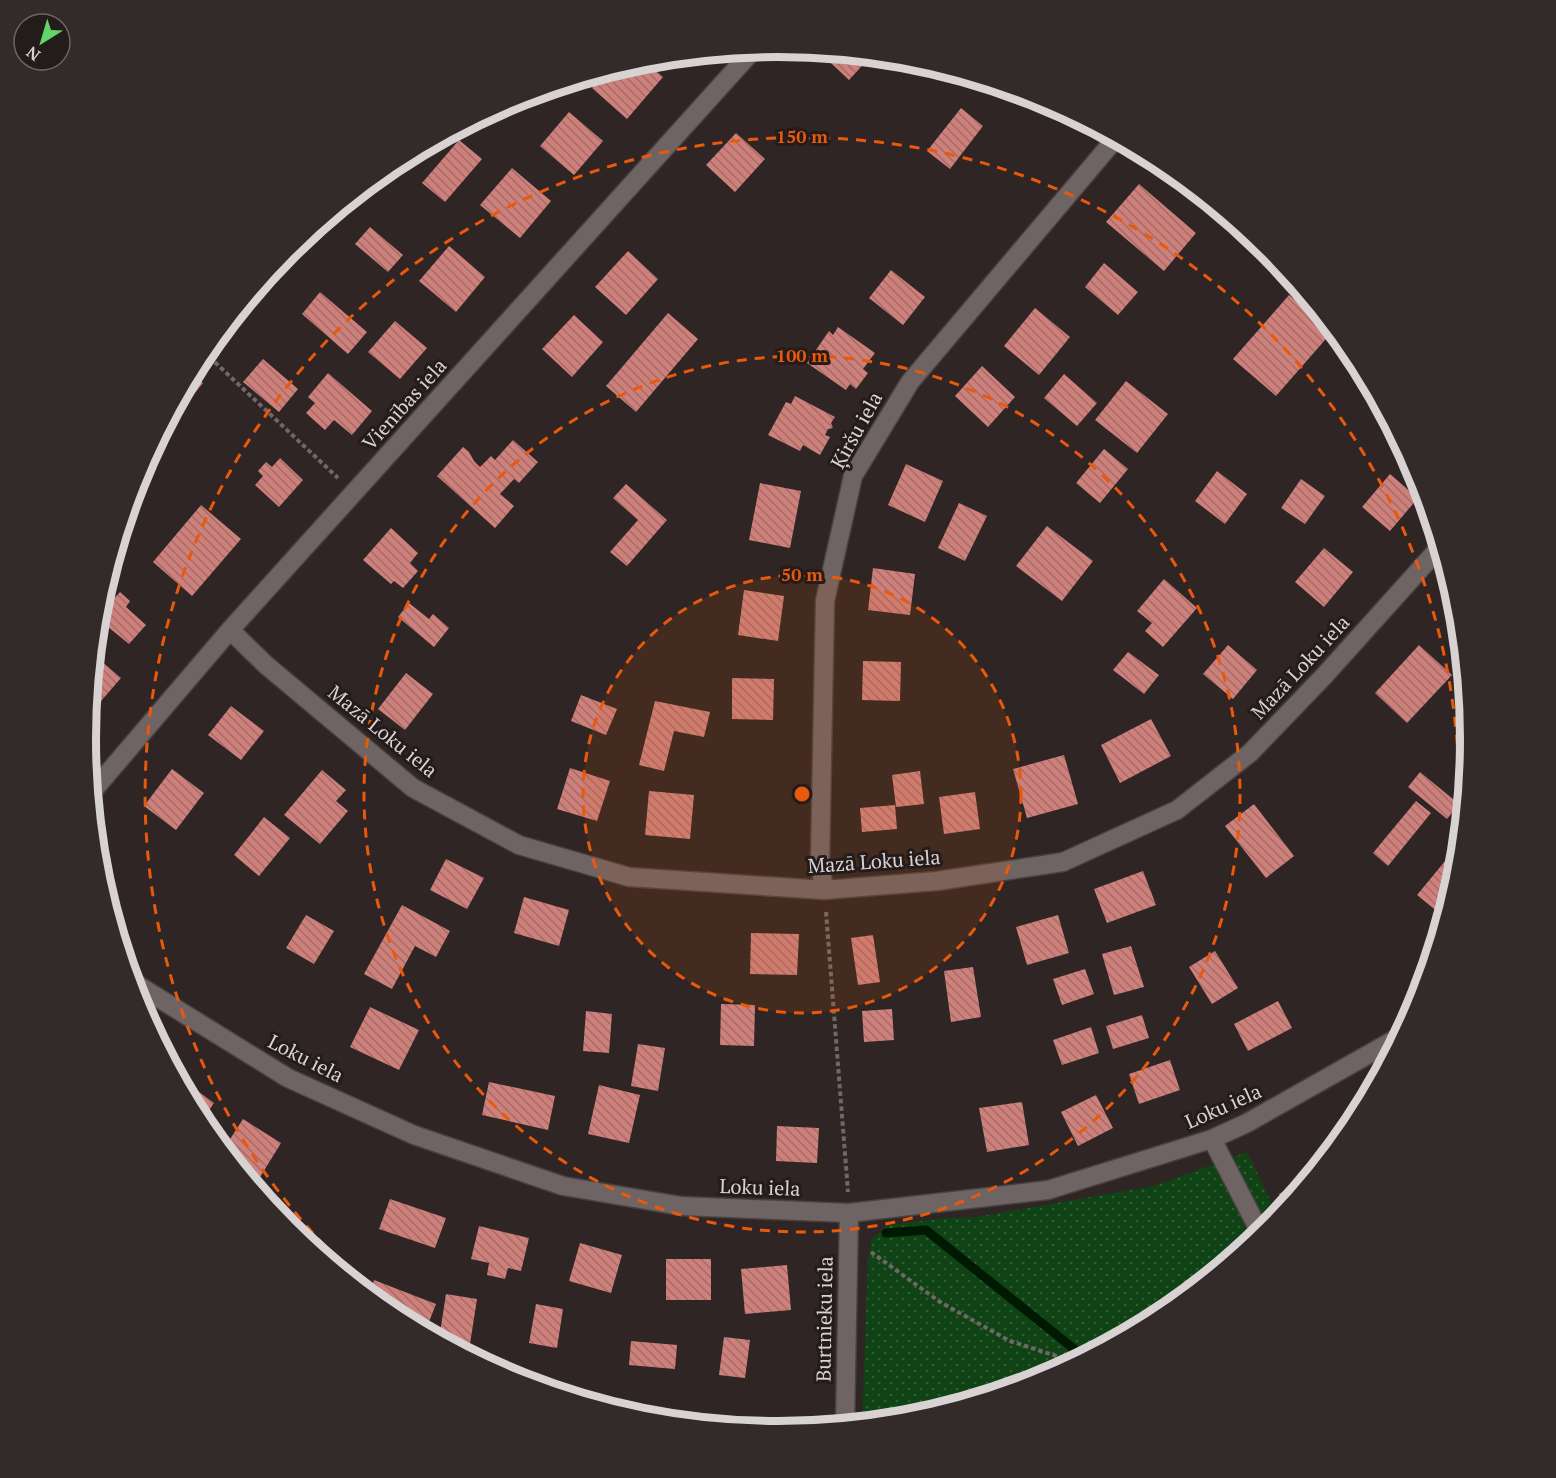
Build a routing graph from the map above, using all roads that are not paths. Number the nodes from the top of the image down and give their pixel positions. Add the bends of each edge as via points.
1 (746, 58) edge
2 (1111, 144) edge
3 (1434, 553) edge
4 (231, 630) junction
5 (97, 786) edge
6 (824, 890) junction
7 (144, 989) edge
8 (1389, 1043) edge
9 (1212, 1139) junction
10 (849, 1213) junction
11 (1256, 1225) edge
12 (845, 1417) edge

1 - 4 street, Vienības iela
2 - 6 street, Ķiršu iela via 909,382 853,476 825,601 820,862
3 - 6 street, Mazā Loku iela via 1250,753 1177,810 1063,862 937,881
4 - 5 street, Vienības iela
4 - 6 street, Mazā Loku iela via 266,665 413,788 519,845 629,877
7 - 10 street, Loku iela via 288,1078 414,1135 563,1186 681,1206
8 - 9 street, Loku iela
9 - 10 street, Loku iela via 1048,1190
9 - 11 street
10 - 12 street, Burtnieku iela

